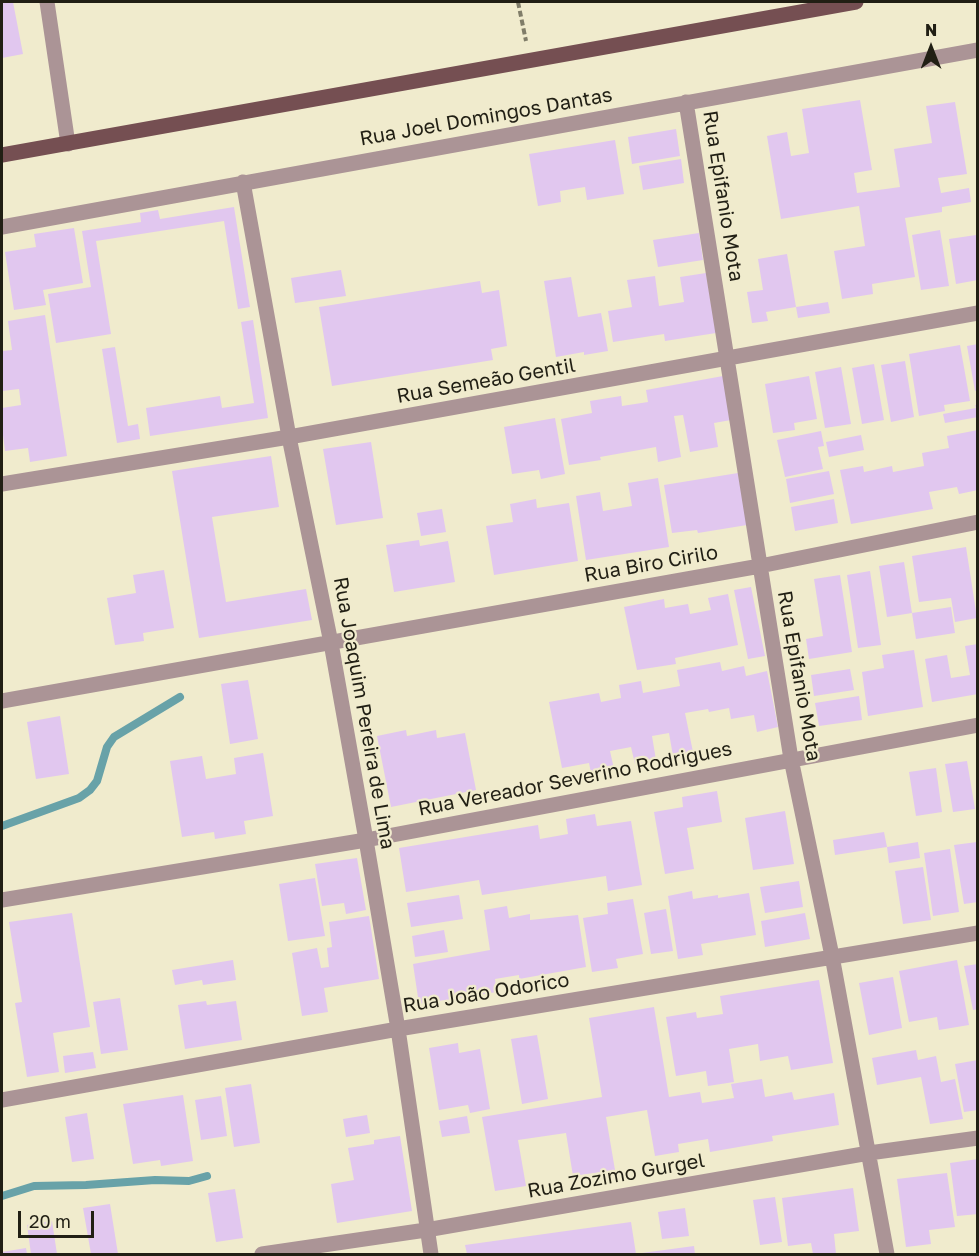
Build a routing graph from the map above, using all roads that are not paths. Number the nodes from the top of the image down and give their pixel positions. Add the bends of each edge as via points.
1 (47, 2) edge
2 (856, 2) edge
3 (978, 50) edge
4 (686, 102) junction
5 (68, 144) junction
6 (2, 155) edge
7 (243, 182) junction
8 (2, 227) edge
9 (978, 313) edge
10 (729, 359) junction
11 (289, 437) junction
12 (2, 484) edge
13 (978, 522) edge
14 (760, 566) junction
15 (331, 643) junction
16 (2, 700) edge
17 (978, 725) edge
18 (791, 759) junction
19 (366, 840) junction
20 (2, 900) edge
21 (978, 933) edge
22 (832, 956) junction
23 (398, 1029) junction
24 (2, 1100) edge
25 (978, 1138) edge
26 (869, 1153) junction
27 (426, 1230) junction
28 (262, 1254) edge
29 (431, 1254) edge
30 (887, 1254) edge

1 - 5 street
2 - 5 main road
3 - 4 street, Rua Joel Domingos Dantas
4 - 7 street, Rua Joel Domingos Dantas
4 - 10 street, Rua Epifanio Mota
5 - 6 main road
7 - 8 street, Rua Joel Domingos Dantas
7 - 11 street, Rua Joaquim Pereira de Lima
9 - 10 street, Rua Semeão Gentil
10 - 11 street, Rua Semeão Gentil
10 - 14 street, Rua Epifanio Mota
11 - 12 street, Rua Semeão Gentil
11 - 15 street, Rua Joaquim Pereira de Lima
13 - 14 street, Rua Biro Cirilo
14 - 15 street, Rua Biro Cirilo
14 - 18 street, Rua Epifanio Mota
15 - 16 street
15 - 19 street, Rua Joaquim Pereira de Lima
17 - 18 street, Rua Vereador Severino Rodrigues
18 - 19 street, Rua Vereador Severino Rodrigues
18 - 22 street, Rua Epifanio Mota
19 - 20 street, Rua Vereador Severino Rodrigues
19 - 23 street, Rua Joaquim Pereira de Lima
21 - 22 street, Rua João Odorico
22 - 23 street, Rua João Odorico
22 - 26 street, Rua Epifanio Mota
23 - 24 street, Rua João Odorico
23 - 27 street, Rua Joaquim Pereira de Lima
25 - 26 street, Rua Zozimo Gurgel
26 - 27 street, Rua Zozimo Gurgel
26 - 30 street, Rua Epifanio Mota
27 - 28 street, Rua Zozimo Gurgel
27 - 29 street, Rua Joaquim Pereira de Lima

